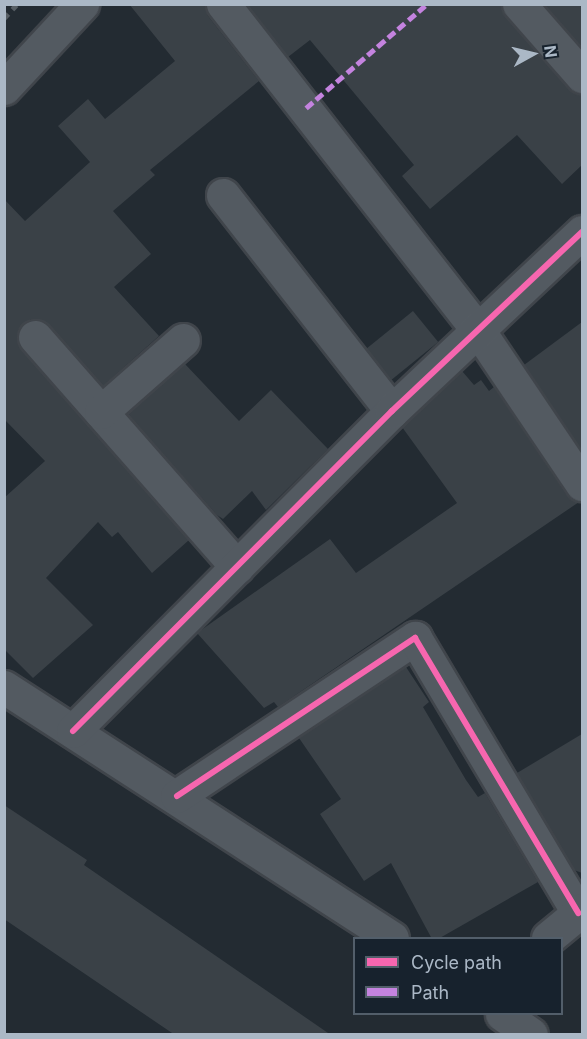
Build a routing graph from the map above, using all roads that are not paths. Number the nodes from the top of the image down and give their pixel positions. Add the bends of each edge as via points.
1 (82, 4) edge
2 (223, 4) edge
3 (519, 4) edge
4 (582, 76) edge
5 (4, 88) edge
6 (223, 195) dead end
7 (582, 232) edge
8 (478, 330) junction
9 (35, 337) dead end
10 (183, 340) dead end
11 (392, 411) junction
12 (101, 412) junction
13 (582, 484) edge
14 (237, 567) junction
15 (4, 687) edge
16 (73, 731) junction
17 (177, 796) junction
18 (580, 912) edge
19 (389, 937) edge
20 (550, 937) edge
21 (503, 1015) edge
22 (531, 1035) edge

1 - 5 street
2 - 8 street
3 - 4 street
6 - 11 street
7 - 8 street
8 - 11 street
8 - 13 street
9 - 12 street
10 - 12 street
11 - 14 street
12 - 14 street
14 - 16 street
15 - 16 street
16 - 17 street
17 - 18 street via 415,638
17 - 19 street
18 - 20 street
21 - 22 street

